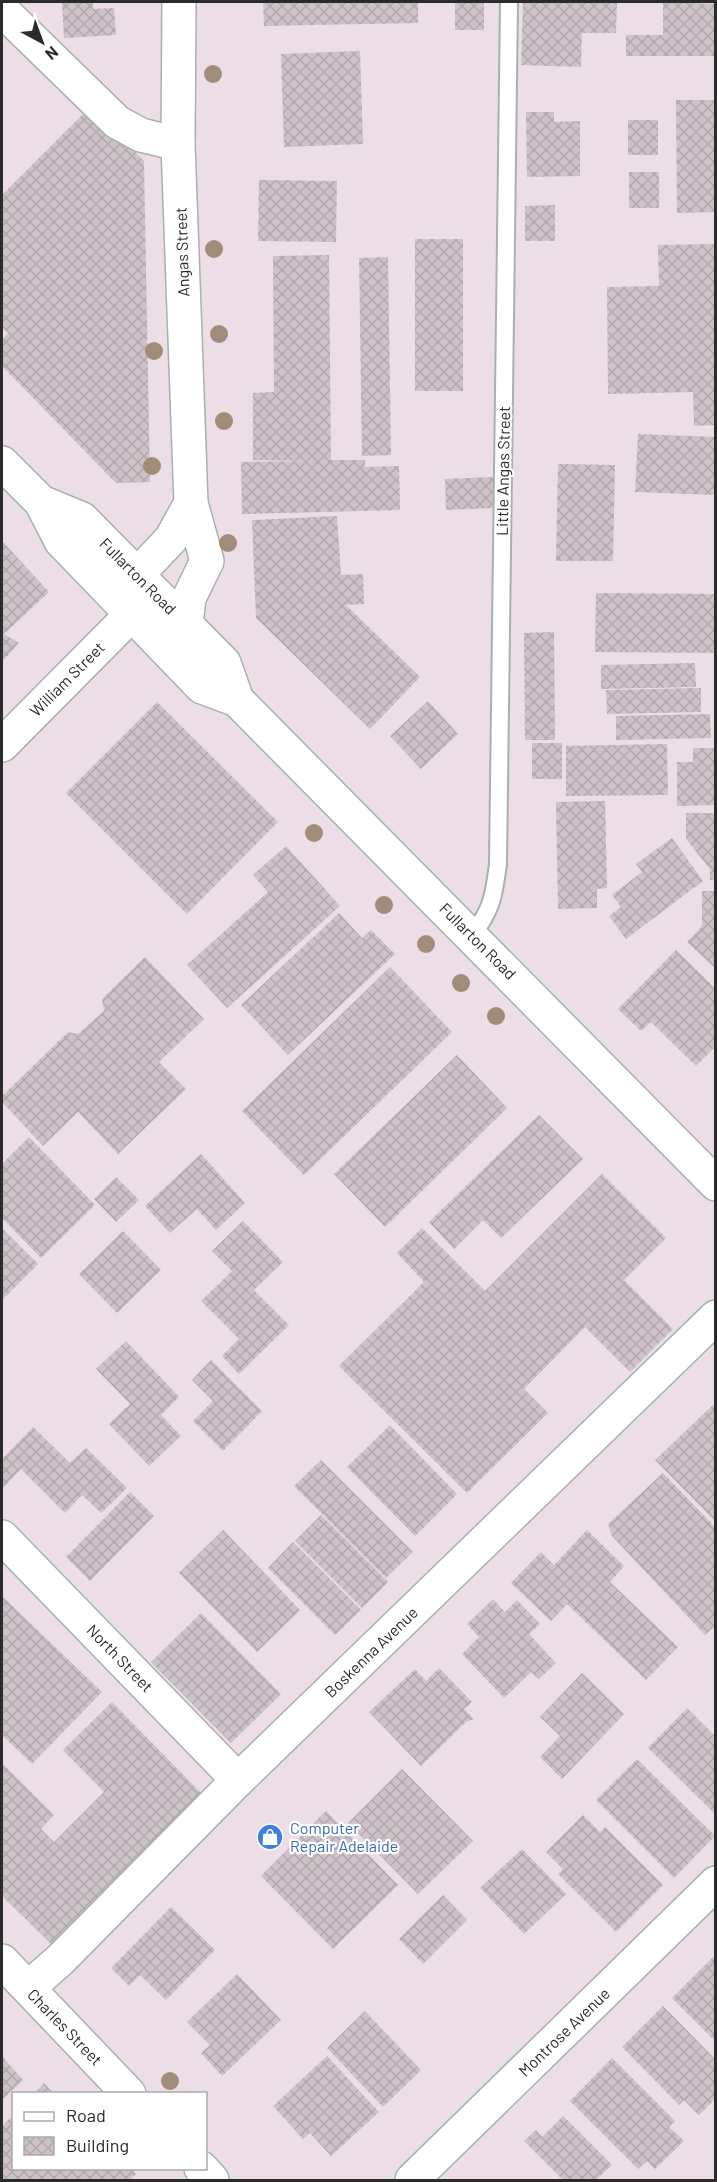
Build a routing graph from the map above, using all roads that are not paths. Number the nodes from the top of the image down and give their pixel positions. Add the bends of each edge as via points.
1 (179, 2) edge
2 (510, 2) edge
3 (2, 10) edge
4 (178, 144) junction
5 (2, 463) edge
6 (41, 502) junction
7 (191, 503) junction
8 (137, 575) junction
9 (132, 614) junction
10 (186, 624) junction
11 (237, 700) junction
12 (2, 745) edge
13 (472, 935) junction
14 (716, 1184) edge
15 (716, 1317) edge
16 (2, 1537) edge
17 (238, 1780) junction
18 (716, 1883) edge
19 (2, 1961) edge
20 (28, 1988) junction
21 (127, 2092) edge
22 (412, 2181) edge

1 - 4 street, Angas Street
2 - 13 lane, Little Angas Street via 498,864 493,900
3 - 4 street via 117,122 141,135
4 - 7 street, Angas Street
5 - 6 street, Fullarton Road
6 - 8 street, Fullarton Road via 82,519
6 - 9 street, Fullarton Road via 61,541
7 - 8 street via 171,539
7 - 10 street, Angas Street via 207,561 189,598
8 - 10 street, Fullarton Road
9 - 11 street, Fullarton Road via 202,687
9 - 12 street, William Street
10 - 11 street, Fullarton Road via 224,663
11 - 13 street, Fullarton Road
13 - 14 street, Fullarton Road
15 - 17 street, Boskenna Avenue
16 - 17 street, North Street
17 - 20 street, Boskenna Avenue
18 - 22 street, Montrose Avenue
19 - 20 street, Charles Street
20 - 21 street, Charles Street

